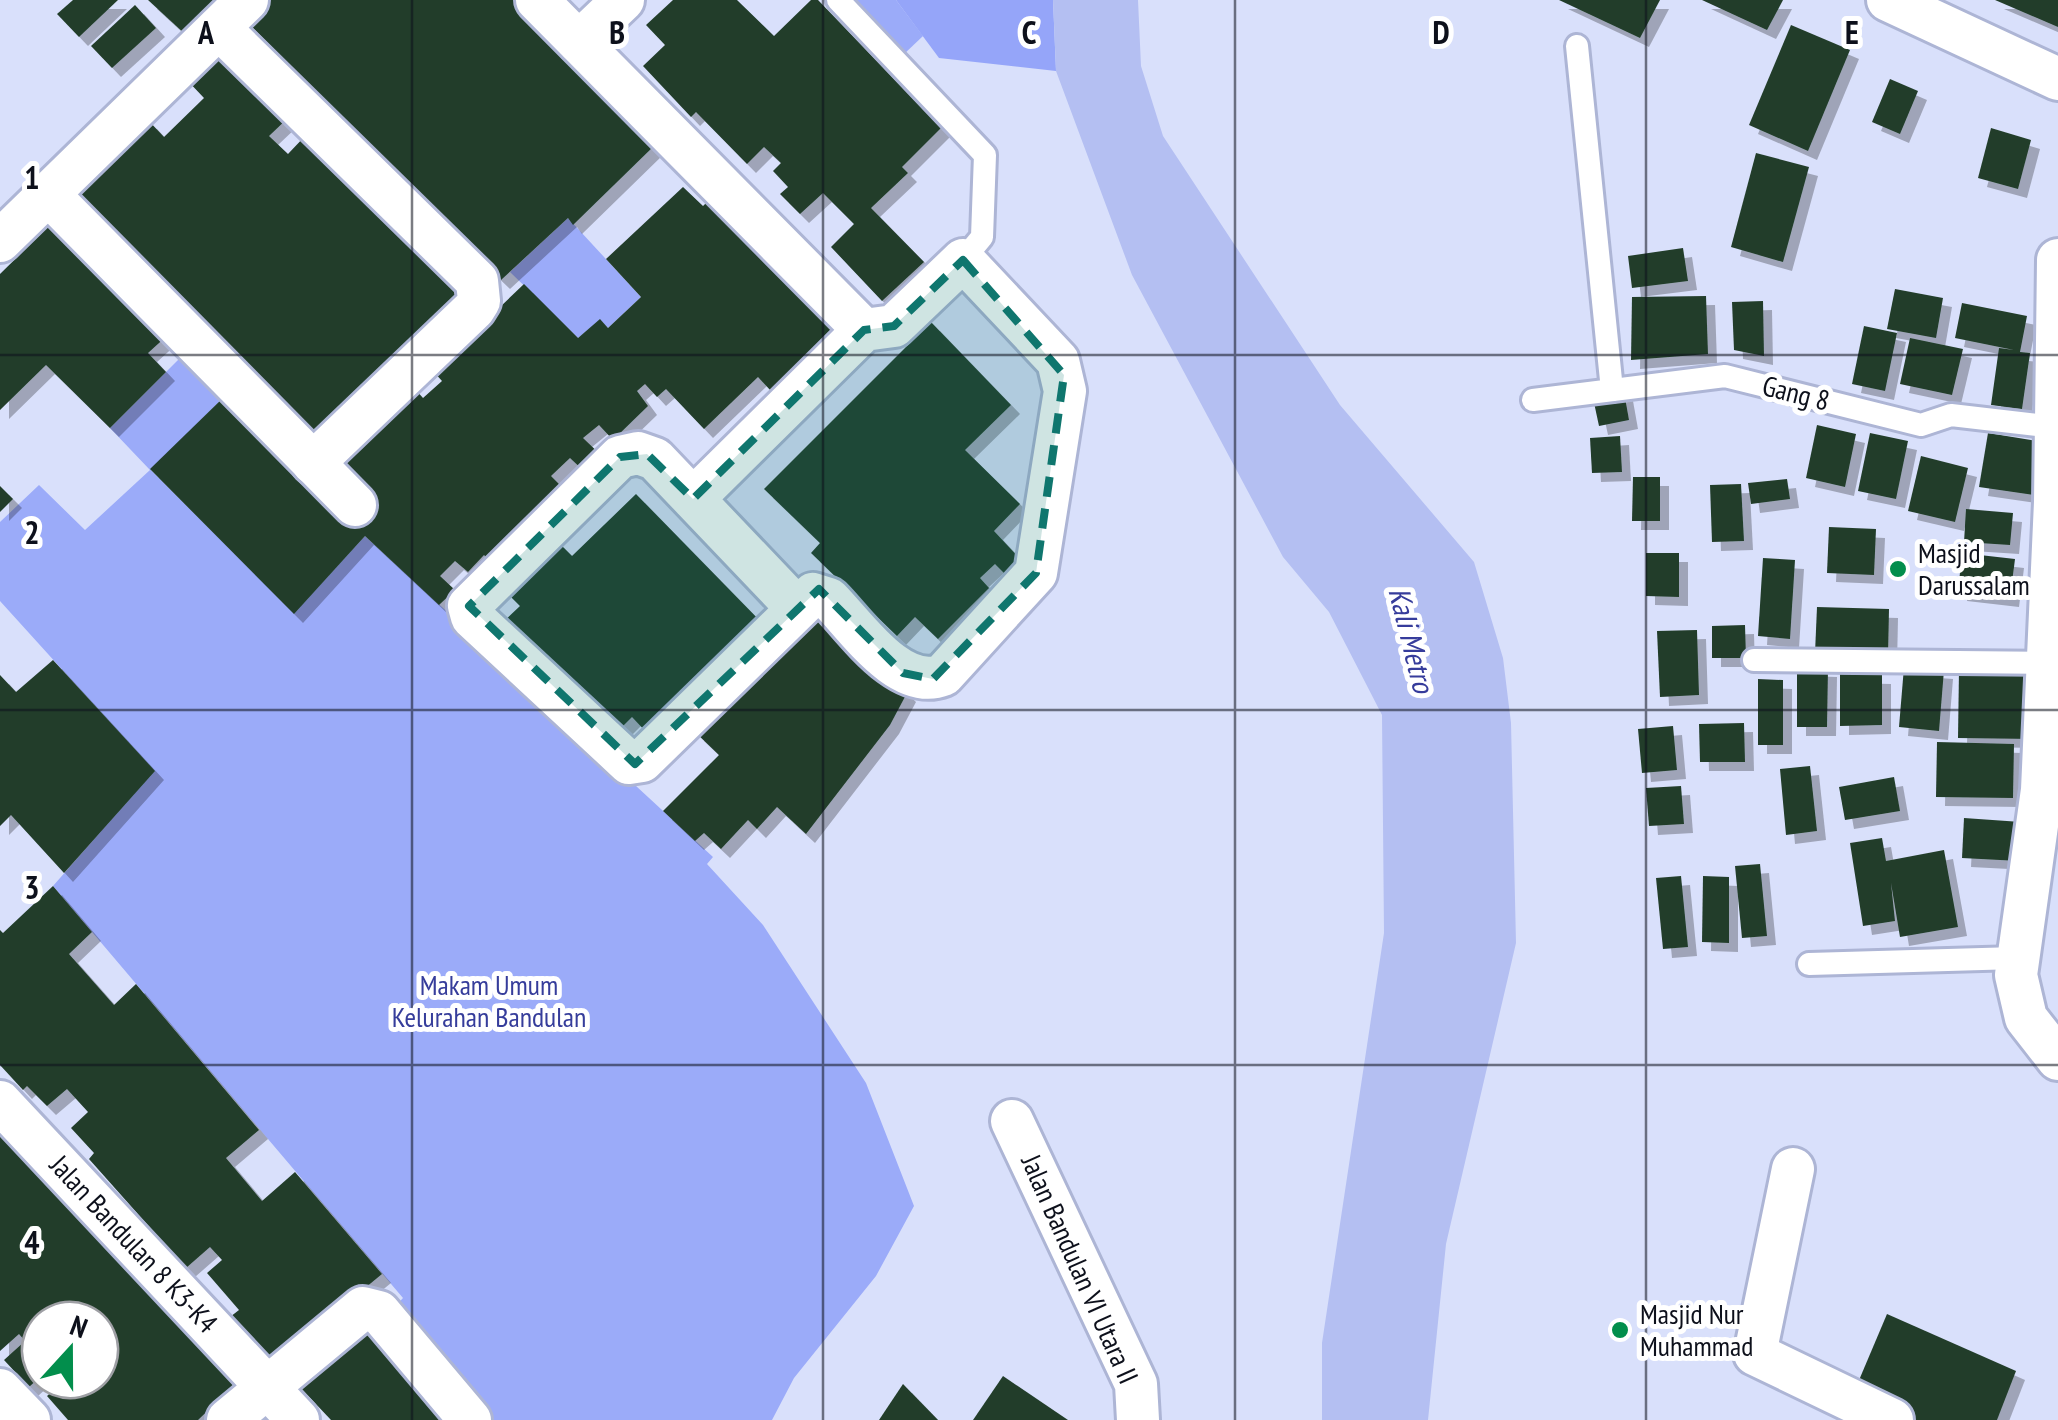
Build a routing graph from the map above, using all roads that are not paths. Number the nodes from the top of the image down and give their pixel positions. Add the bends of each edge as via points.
1 (538, 0) edge
2 (624, 0) edge
3 (838, 0) edge
4 (1892, 1) edge
5 (232, 14) edge
6 (579, 42) junction
7 (1577, 46) dead end
8 (2058, 79) edge
9 (48, 194) junction
10 (0, 241) edge
11 (963, 260) junction
12 (2058, 260) edge
13 (864, 330) junction
14 (1612, 390) junction
15 (1534, 400) dead end
16 (2055, 428) junction
17 (313, 463) junction
18 (693, 499) junction
19 (2056, 502) edge
20 (354, 505) dead end
21 (797, 608) junction
22 (2051, 656) edge
23 (1754, 660) dead end
24 (2050, 799) edge
25 (2017, 958) junction
26 (1809, 964) dead end
27 (2058, 1059) edge
28 (0, 1102) edge
29 (1012, 1122) dead end
30 (1793, 1169) dead end
31 (268, 1387) junction
32 (0, 1390) edge
33 (28, 1420) edge
34 (228, 1420) edge
35 (298, 1420) edge
36 (470, 1420) edge
37 (1138, 1420) edge
38 (1892, 1420) edge

1 - 6 street
2 - 6 street
3 - 11 lane via 986,155 982,237
4 - 8 street
5 - 9 street
5 - 17 street via 477,281 479,291 474,310
6 - 13 street
7 - 14 lane
9 - 10 street
9 - 17 street
11 - 13 street via 894,326
11 - 21 street via 1058,361 1064,376 1036,573 933,679 903,673 829,599 813,594
12 - 16 street
13 - 18 street
14 - 15 lane, Gang 8
14 - 16 lane, Gang 8 via 1734,377 1921,425 1951,415
16 - 19 street
17 - 20 street
18 - 21 street
18 - 21 street via 647,454 620,458 476,594 472,617 625,762 635,764
19 - 22 street
22 - 23 lane
22 - 24 street
24 - 25 street
25 - 26 lane
25 - 27 street via 2021,1008
28 - 31 street, Jalan Bandulan 8 K3-K4
29 - 37 street, Jalan Bandulan VI Utara II via 1136,1384
30 - 38 street via 1755,1354
31 - 34 street
31 - 35 street, Jalan Bandulan 8 K3-K4
31 - 36 street via 362,1308 379,1312
32 - 33 street

